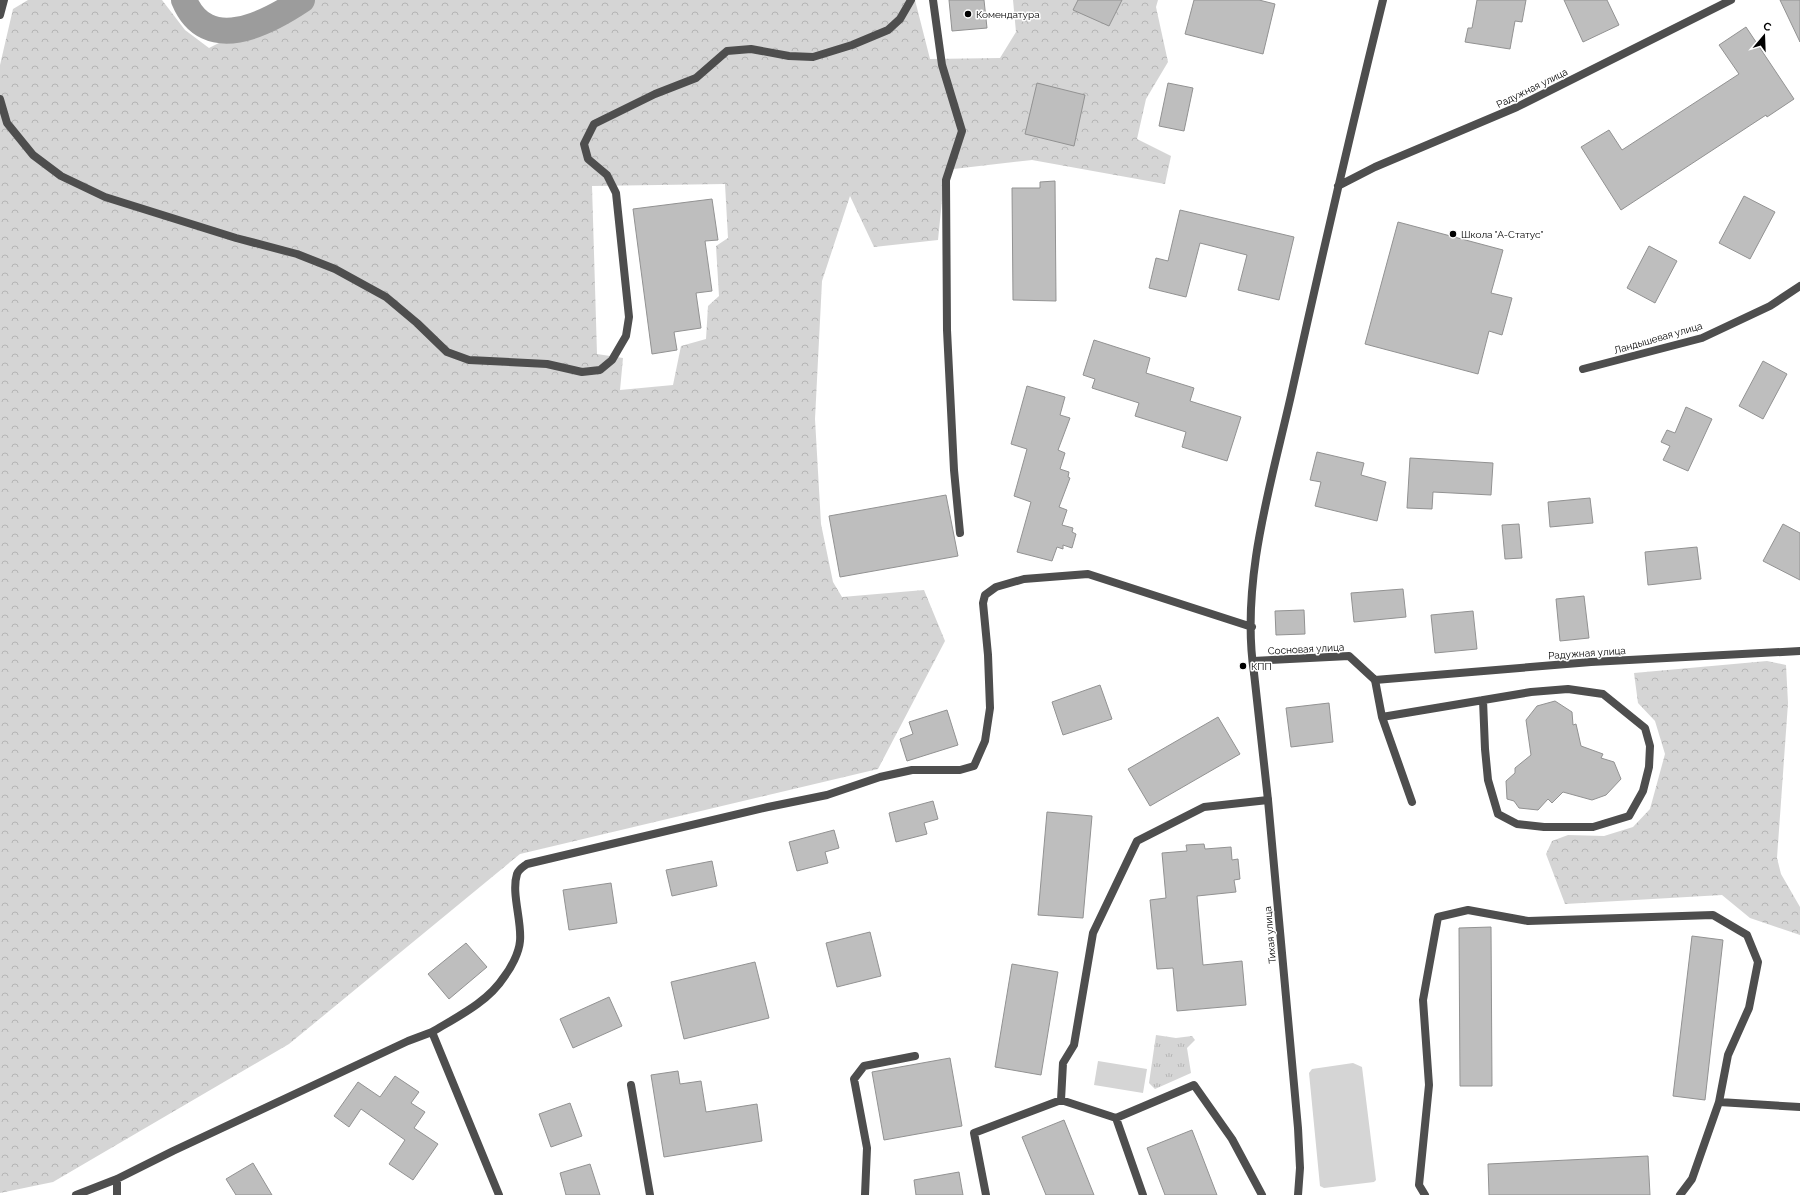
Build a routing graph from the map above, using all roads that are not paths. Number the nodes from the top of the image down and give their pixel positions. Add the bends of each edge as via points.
1 (4, 0) edge
2 (911, 0) edge
3 (933, 0) edge
4 (1383, 0) edge
5 (1731, 0) edge
6 (0, 15) edge
7 (0, 99) edge
8 (1338, 186) junction
9 (1800, 286) edge
10 (1582, 369) dead end
11 (960, 533) dead end
12 (1252, 627) junction
13 (1800, 651) edge
14 (1253, 661) junction
15 (1375, 680) junction
16 (1483, 700) junction
17 (1382, 717) junction
18 (1268, 800) junction
19 (1412, 802) dead end
20 (432, 1032) junction
21 (915, 1056) dead end
22 (631, 1085) dead end
23 (1061, 1100) junction
24 (1719, 1102) junction
25 (1800, 1107) edge
26 (1116, 1118) junction
27 (117, 1179) junction
28 (76, 1195) edge
29 (117, 1195) edge
30 (499, 1195) edge
31 (650, 1195) edge
32 (865, 1195) edge
33 (986, 1195) edge
34 (1143, 1195) edge
35 (1262, 1195) edge
36 (1298, 1195) edge
37 (1425, 1195) edge
38 (1680, 1195) edge

1 - 6 street
2 - 7 street via 900,19 888,30 852,45 813,57 789,56 751,49 727,51 696,78 594,124 584,144 588,159 607,174 616,193 629,317 626,336 612,360 600,370 582,372 548,364 469,360 447,352 386,297 335,269 297,254 236,238 105,197 61,176 32,155 7,123
3 - 11 street via 942,65 962,131 946,180 947,330
4 - 8 street, Тихая улица
5 - 8 street, Радужная улица via 1517,107 1375,167
8 - 12 street, Тихая улица via 1257,548
9 - 10 street, Ландышевая улица via 1770,306 1702,338
12 - 14 street, Тихая улица
12 - 20 street via 1088,574 1024,579 996,587 985,595 983,603 990,708 985,741 974,766 960,770 912,770 880,777 827,795 527,864 520,868 516,882 520,943 504,977 470,1009
13 - 15 street, Радужная улица via 1591,662
14 - 15 street, Сосновая улица via 1349,656
14 - 18 street, Тихая улица
15 - 17 street
16 - 16 street via 1568,689 1603,694 1629,714 1645,728 1650,746 1649,767 1643,791 1629,816 1593,827 1544,827 1517,824 1498,814 1488,780
16 - 17 street
17 - 19 street
18 - 23 street via 1204,807 1137,840 1094,933 1074,1045 1063,1063
18 - 36 street, Тихая улица via 1298,1128
20 - 27 street via 401,1044
20 - 30 street
21 - 32 street via 864,1066 854,1079 867,1148
22 - 31 street
23 - 26 street
23 - 33 street via 974,1133
24 - 25 street
24 - 37 street via 1728,1055 1749,1008 1758,962 1747,935 1713,915 1528,921 1468,910 1438,917 1423,1000 1430,1085 1419,1185
24 - 38 street via 1692,1179
26 - 34 street
26 - 35 street via 1194,1085 1232,1139
27 - 28 street
27 - 29 street

